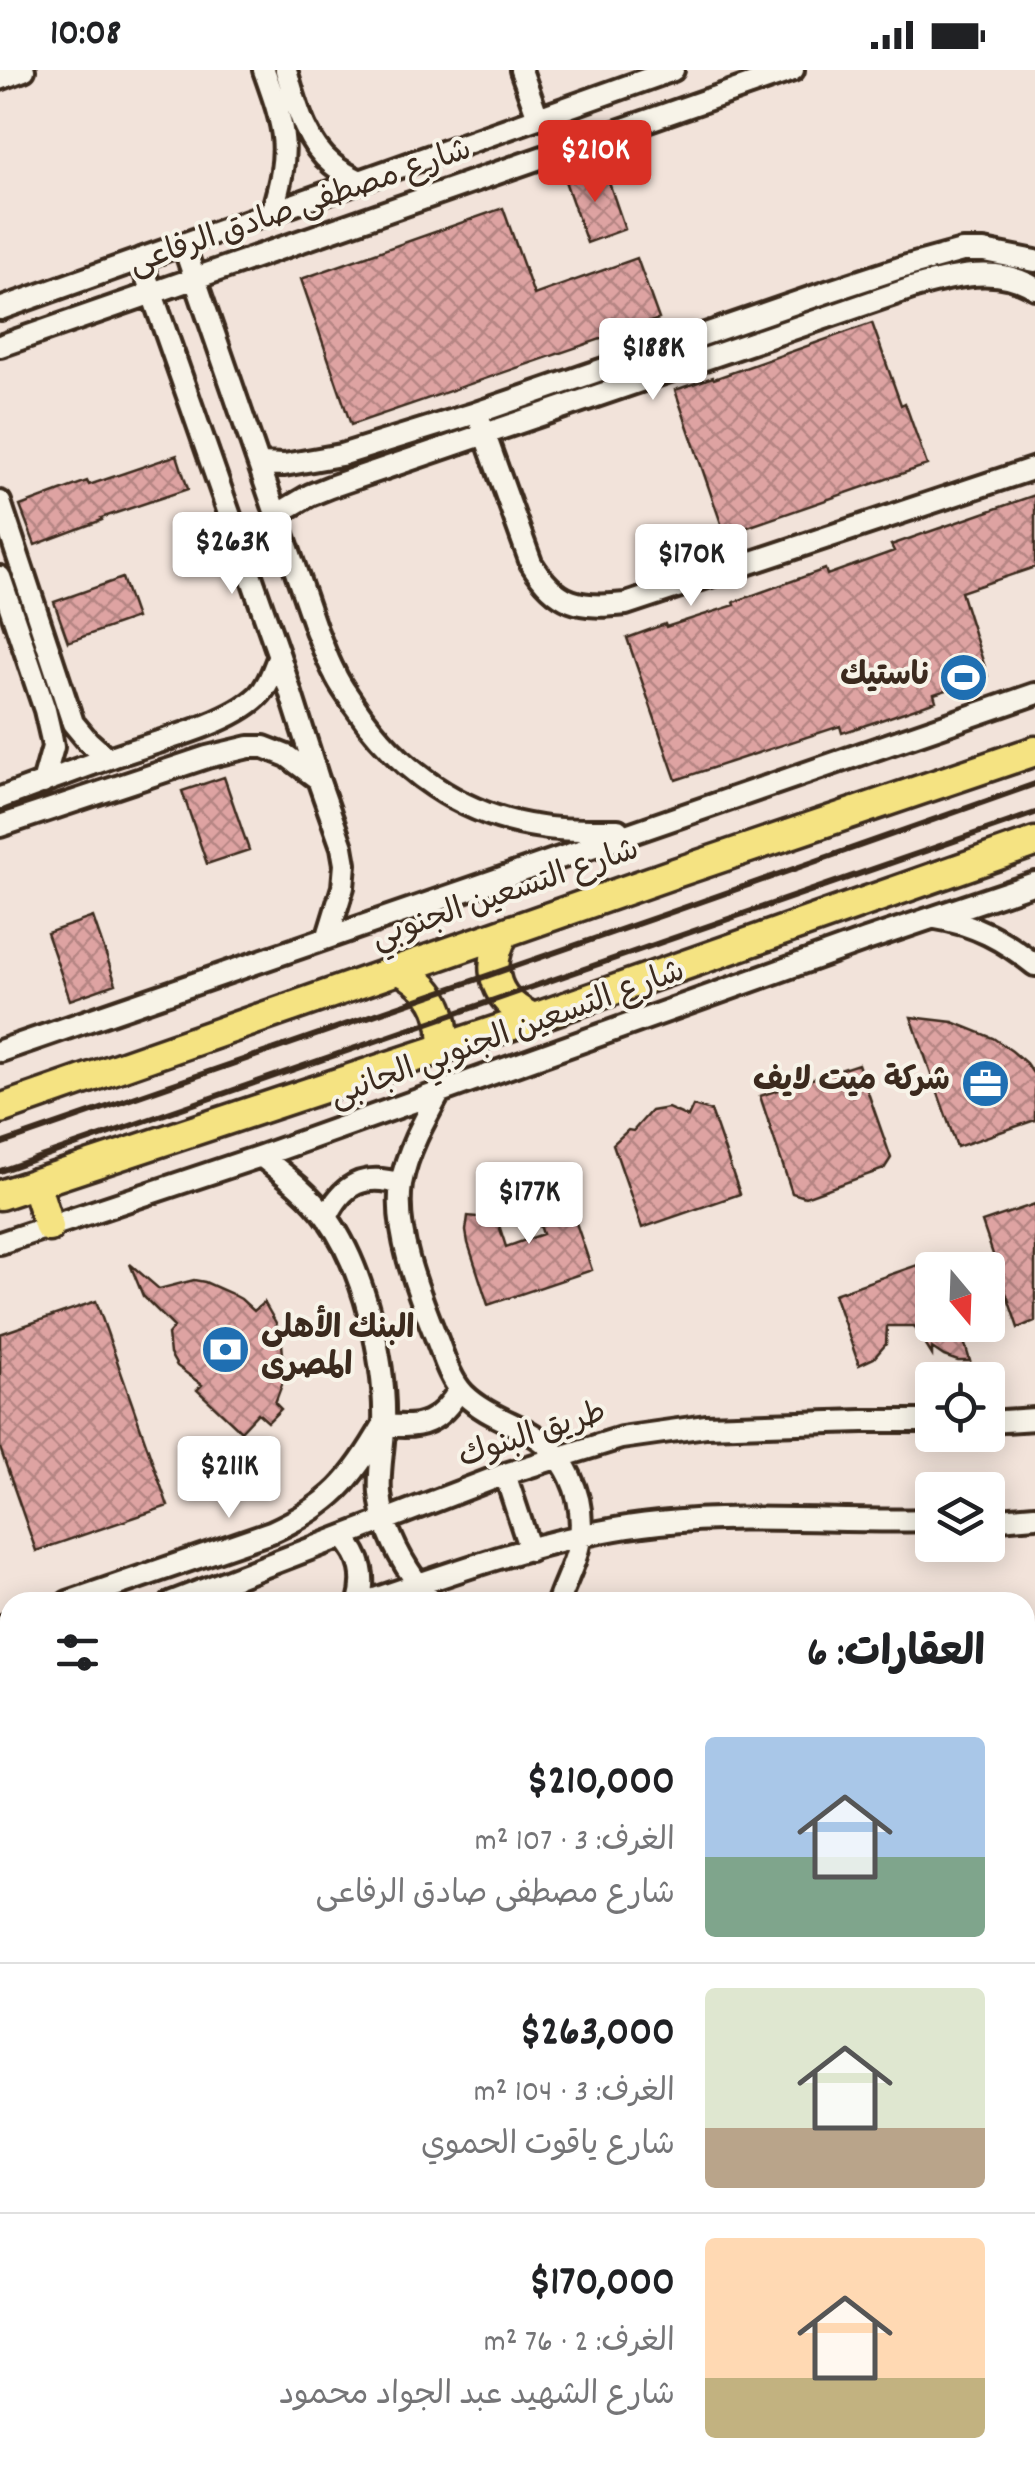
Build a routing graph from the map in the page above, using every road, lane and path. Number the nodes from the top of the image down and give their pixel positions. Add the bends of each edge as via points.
1 (264, 70) edge
2 (286, 70) edge
3 (521, 70) edge
4 (673, 70) edge
5 (793, 70) edge
6 (538, 118) junction
7 (360, 182) junction
8 (272, 212) junction
9 (183, 244) junction
10 (140, 260) junction
11 (1035, 261) edge
12 (196, 278) junction
13 (1035, 288) edge
14 (154, 293) junction
15 (0, 309) edge
16 (750, 319) junction
17 (758, 341) junction
18 (0, 346) edge
19 (476, 413) junction
20 (484, 434) junction
21 (260, 464) junction
22 (1035, 468) edge
23 (0, 502) edge
24 (276, 516) junction
25 (0, 577) edge
26 (6, 607) edge
27 (279, 656) junction
28 (1035, 694) edge
29 (55, 706) junction
30 (1035, 751) edge
31 (108, 758) junction
32 (318, 779) junction
33 (43, 783) junction
34 (0, 798) edge
35 (0, 826) edge
36 (634, 830) junction
37 (1035, 842) edge
38 (1035, 883) edge
39 (934, 917) junction
40 (504, 934) junction
41 (328, 936) junction
42 (1035, 965) edge
43 (400, 970) junction
44 (534, 1018) junction
45 (443, 1046) junction
46 (0, 1051) edge
47 (440, 1092) junction
48 (0, 1109) edge
49 (261, 1156) junction
50 (35, 1184) junction
51 (401, 1184) junction
52 (0, 1195) edge
53 (327, 1218) junction
54 (49, 1226) junction
55 (0, 1243) edge
56 (459, 1390) junction
57 (1035, 1419) edge
58 (915, 1421) edge
59 (1005, 1421) edge
60 (384, 1424) junction
61 (559, 1456) junction
62 (505, 1474) junction
63 (1035, 1516) edge
64 (1005, 1519) edge
65 (915, 1520) edge
66 (387, 1521) junction
67 (264, 1535) junction
68 (580, 1536) junction
69 (344, 1538) junction
70 (530, 1550) junction
71 (276, 1564) junction
72 (418, 1585) junction
73 (97, 1592) edge
74 (199, 1592) edge
75 (362, 1592) edge
76 (395, 1592) edge
77 (424, 1592) edge
78 (561, 1592) edge

1 - 8 street via 285,148
2 - 7 street via 312,142
3 - 6 street
4 - 6 street, شارع مصطفى صادق الرفاعى
5 - 12 street, شارع مصطفى صادق الرفاعى
6 - 7 street, شارع مصطفى صادق الرفاعى
7 - 8 street, شارع مصطفى صادق الرفاعى
8 - 9 street, شارع مصطفى صادق الرفاعى
9 - 10 street, شارع مصطفى صادق الرفاعى
9 - 12 street
10 - 14 street
10 - 15 street, شارع مصطفى صادق الرفاعى
11 - 16 street via 962,251
12 - 14 street, شارع مصطفى صادق الرفاعى
12 - 21 street
13 - 17 street via 997,274 953,277
14 - 18 street, شارع مصطفى صادق الرفاعى
14 - 27 street
16 - 17 street
16 - 19 street
17 - 20 street
19 - 20 street
19 - 21 street via 341,456
20 - 22 street via 531,564 544,584 582,606 626,604
20 - 24 street via 330,487
21 - 24 street
23 - 29 street
24 - 36 street via 335,675 368,725 416,775 461,802 517,822
25 - 26 street
26 - 29 street
27 - 31 street via 268,684 246,705
27 - 32 street
28 - 36 street
29 - 31 street
29 - 33 street
30 - 40 highway, شارع التسعين الجنوبي
31 - 33 street
32 - 35 street via 287,756 249,747
32 - 41 street via 344,864
33 - 34 street
36 - 41 street
37 - 44 highway
38 - 39 street, شارع التسعين الجنوبي الجانبى
39 - 42 street via 981,929
39 - 47 street, شارع التسعين الجنوبي الجانبى
40 - 43 highway, شارع التسعين الجنوبي
40 - 44 highway via 495,955 499,989
41 - 46 street
43 - 45 highway via 432,995 443,1020
43 - 48 highway, شارع التسعين الجنوبي
44 - 45 highway
45 - 50 highway
47 - 49 street, شارع التسعين الجنوبي الجانبى
47 - 51 street
49 - 53 street
49 - 54 street, شارع التسعين الجنوبي الجانبى
50 - 52 highway
50 - 54 highway
51 - 53 street via 384,1178 348,1187
51 - 56 street via 407,1251
53 - 60 street via 348,1253 369,1316
54 - 55 street, شارع التسعين الجنوبي الجانبى
56 - 60 street via 437,1418 402,1428
56 - 61 street
57 - 59 street
58 - 61 street, طريق البنوك via 685,1428
60 - 66 street via 380,1491
60 - 67 street via 336,1493
61 - 62 street, طريق البنوك
61 - 68 street via 579,1506
62 - 66 street, طريق البنوك
62 - 70 street
63 - 64 street
65 - 68 street via 678,1521
66 - 69 street, طريق البنوك
66 - 72 street
67 - 71 street
67 - 73 street
68 - 70 street
68 - 78 street
69 - 71 street, طريق البنوك
69 - 75 street via 361,1566
70 - 72 street
71 - 74 street, طريق البنوك
72 - 76 street
72 - 77 street

